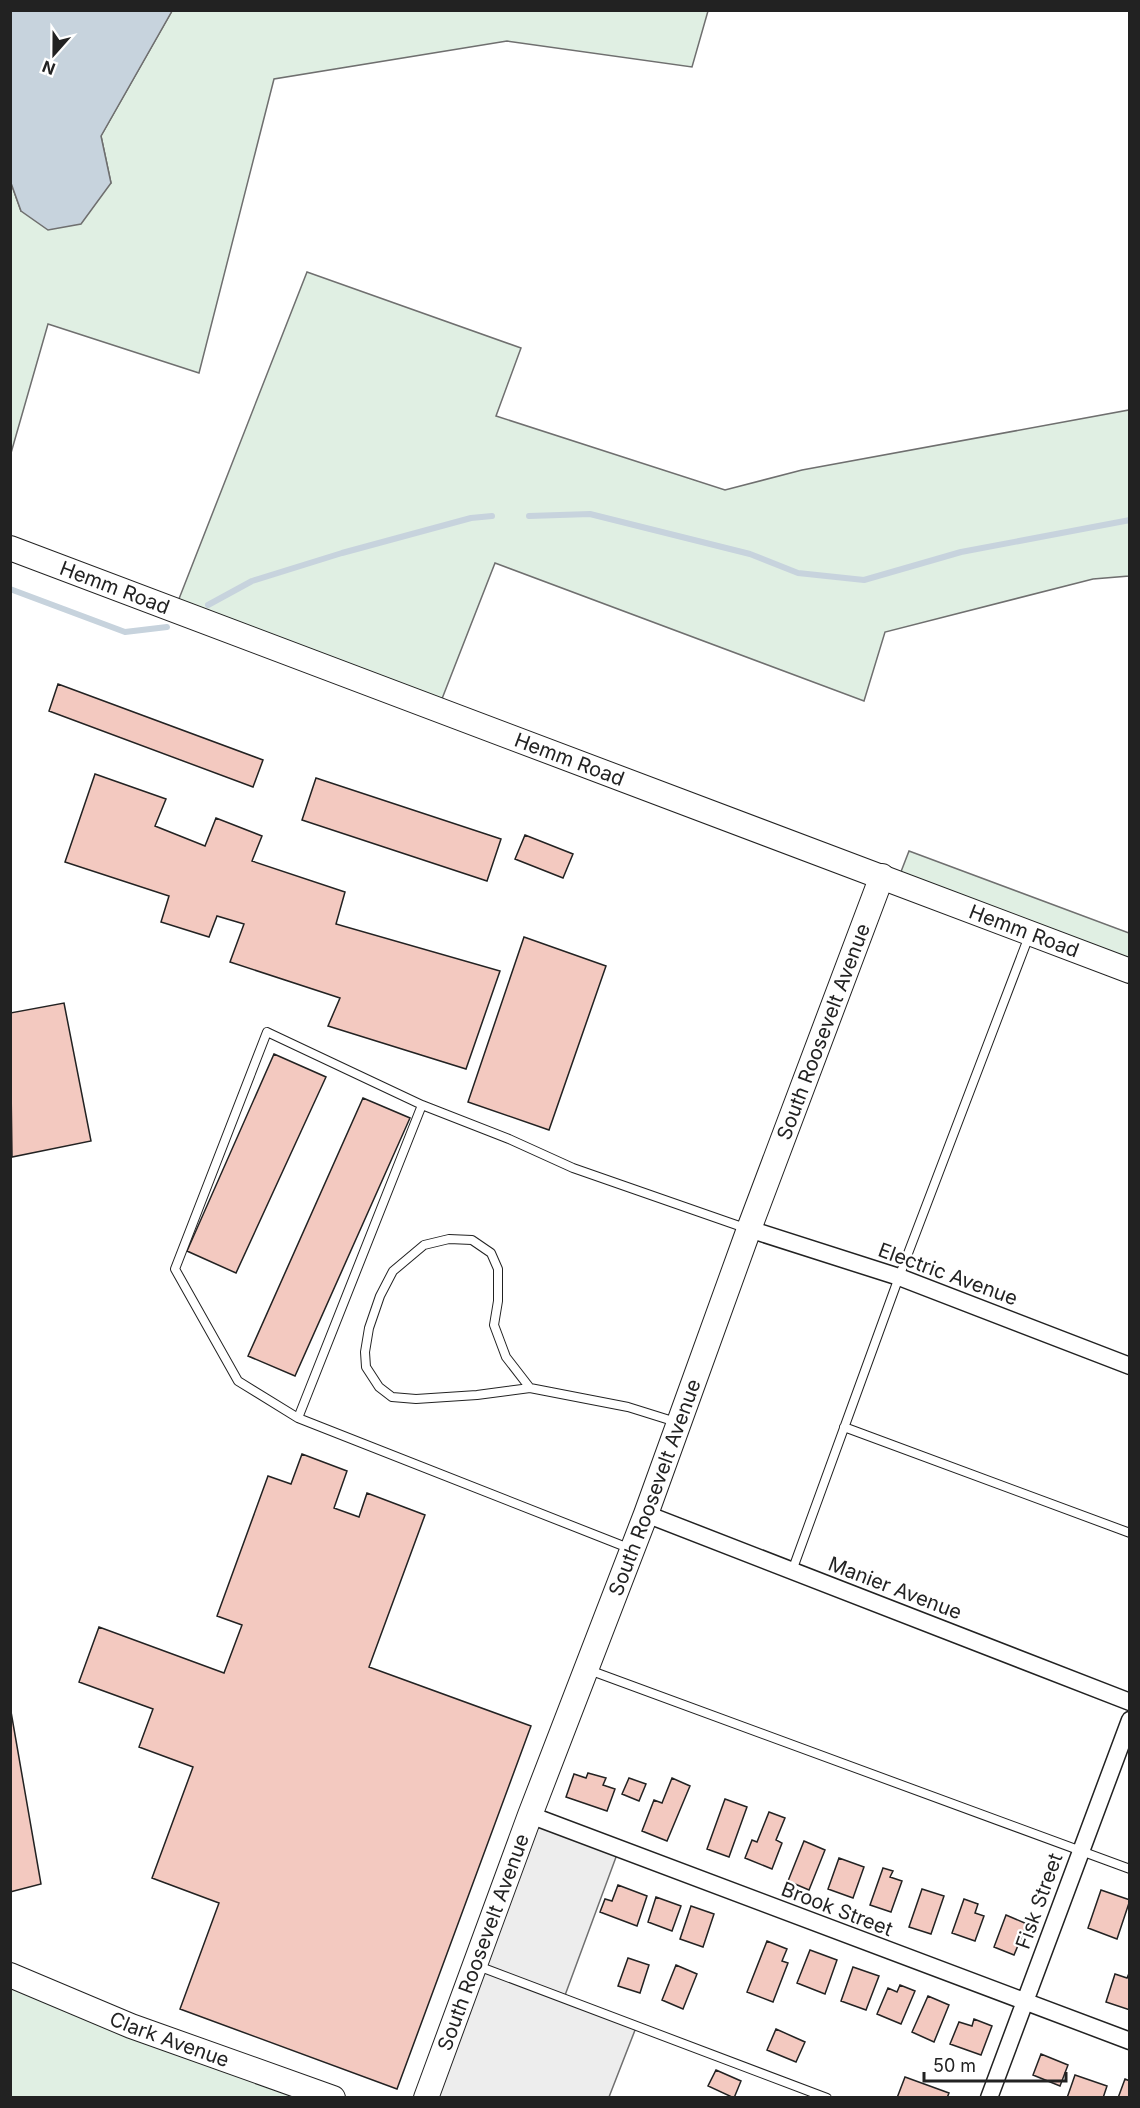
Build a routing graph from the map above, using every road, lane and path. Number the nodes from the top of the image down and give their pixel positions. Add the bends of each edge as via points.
1 (10, 548) edge
2 (882, 876) junction
3 (1030, 933) junction
4 (1130, 971) edge
5 (422, 1105) junction
6 (749, 1229) junction
7 (899, 1277) junction
8 (1130, 1366) edge
9 (530, 1388) junction
10 (298, 1418) junction
11 (679, 1423) junction
12 (844, 1427) junction
13 (646, 1514) junction
14 (1130, 1533) edge
15 (632, 1550) junction
16 (792, 1571) junction
17 (586, 1669) junction
18 (1130, 1701) edge
19 (1130, 1720) edge
20 (530, 1815) junction
21 (1080, 1851) junction
22 (1130, 1869) edge
23 (475, 1964) junction
24 (10, 1975) edge
25 (1024, 2003) junction
26 (1130, 2041) edge
27 (333, 2097) edge
28 (426, 2097) edge
29 (827, 2097) edge
30 (989, 2097) edge

1 - 2 street, Hemm Road
2 - 3 street, Hemm Road
2 - 6 street, South Roosevelt Avenue
3 - 4 street, Hemm Road
3 - 7 lane
5 - 6 lane via 573,1168
5 - 10 lane
5 - 10 lane via 267,1032 176,1269 238,1381
6 - 7 street, Electric Avenue
6 - 11 street, South Roosevelt Avenue
7 - 8 street, Electric Avenue
7 - 12 lane
9 - 9 lane via 416,1399 392,1396 379,1387 366,1367 365,1352 380,1296 393,1271 424,1245 449,1239 472,1240 491,1253 498,1269 494,1325 506,1357
9 - 11 lane via 628,1407
10 - 15 lane
11 - 13 street, South Roosevelt Avenue
12 - 14 lane
12 - 16 lane
13 - 15 street, South Roosevelt Avenue
13 - 16 street, Manier Avenue
15 - 17 street, South Roosevelt Avenue
16 - 18 street, Manier Avenue
17 - 20 street, South Roosevelt Avenue
17 - 21 lane
19 - 21 street, Fisk Street
20 - 23 street, South Roosevelt Avenue
20 - 25 street, Brook Street
21 - 22 lane
21 - 25 street, Fisk Street
23 - 28 street, South Roosevelt Avenue
23 - 29 lane
24 - 27 street, Clark Avenue via 131,2026
25 - 26 street, Brook Street
25 - 30 street, Fisk Street

